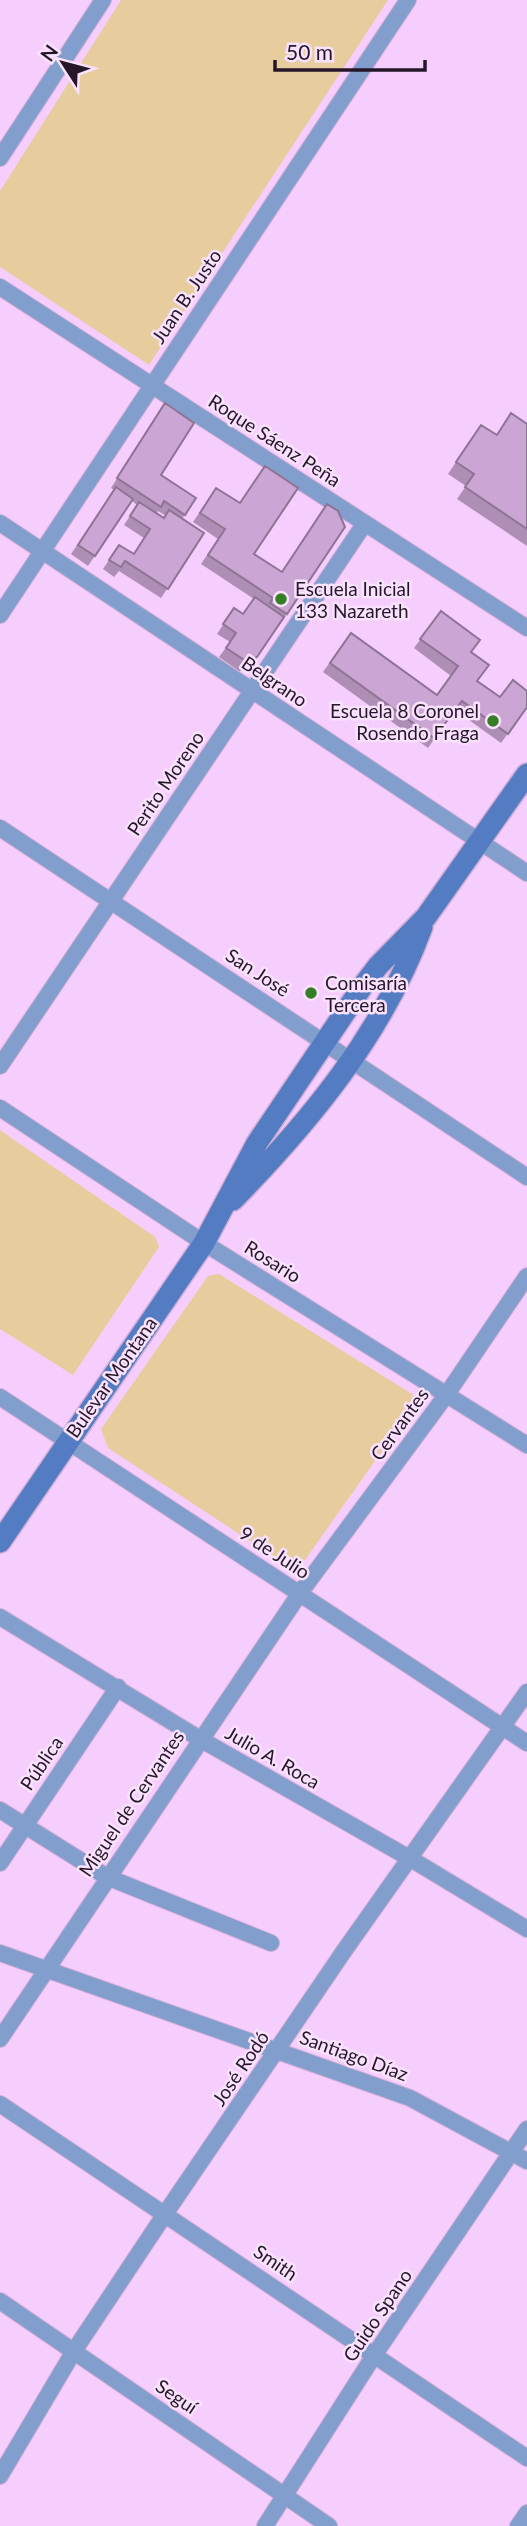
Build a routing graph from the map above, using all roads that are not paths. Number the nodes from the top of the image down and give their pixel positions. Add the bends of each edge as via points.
1 (103, 0) edge
2 (408, 0) edge
3 (0, 158) edge
4 (0, 287) edge
5 (152, 385) junction
6 (0, 523) edge
7 (365, 523) junction
8 (42, 551) junction
9 (0, 615) edge
10 (527, 628) edge
11 (253, 691) junction
12 (527, 774) edge
13 (0, 828) edge
14 (481, 843) junction
15 (527, 873) edge
16 (111, 901) junction
17 (426, 917) junction
18 (325, 1042) junction
19 (354, 1060) junction
20 (0, 1066) edge
21 (0, 1108) edge
22 (527, 1177) edge
23 (222, 1212) junction
24 (204, 1243) junction
25 (527, 1276) edge
26 (447, 1394) junction
27 (0, 1397) edge
28 (67, 1441) junction
29 (527, 1444) edge
30 (0, 1542) edge
31 (300, 1593) junction
32 (0, 1617) edge
33 (118, 1687) junction
34 (527, 1692) edge
35 (502, 1726) junction
36 (200, 1739) junction
37 (527, 1743) edge
38 (0, 1811) edge
39 (23, 1826) junction
40 (411, 1858) junction
41 (0, 1863) edge
42 (107, 1877) junction
43 (527, 1929) edge
44 (271, 1943) dead end
45 (0, 1953) edge
46 (46, 1969) junction
47 (0, 2039) edge
48 (278, 2050) junction
49 (0, 2104) edge
50 (527, 2129) edge
51 (513, 2151) junction
52 (527, 2161) edge
53 (165, 2214) junction
54 (0, 2301) edge
55 (74, 2351) junction
56 (375, 2354) junction
57 (527, 2458) edge
58 (0, 2476) edge
59 (286, 2496) junction
60 (527, 2513) edge
61 (265, 2526) edge
62 (329, 2526) edge
63 (518, 2526) edge

1 - 3 street
2 - 5 street, Juan B. Justo
4 - 5 street, Roque Sáenz Peña
5 - 7 street, Roque Sáenz Peña
5 - 8 street, Juan B. Justo
6 - 8 street, Belgrano
7 - 10 street, Roque Sáenz Peña
7 - 11 street, Perito Moreno
8 - 9 street, Juan B. Justo
8 - 11 street, Belgrano
11 - 14 street, Belgrano
11 - 16 street, Perito Moreno
12 - 14 main road, Bulevar Montana
13 - 16 street, San José
14 - 15 street, Belgrano
14 - 17 main road, Bulevar Montana
16 - 18 street, San José
16 - 20 street, Perito Moreno
17 - 18 main road, Bulevar Montana via 378,966
17 - 19 main road, Bulevar Montana via 405,974
18 - 19 street, San José
18 - 23 main road, Bulevar Montana via 257,1143
19 - 22 street, San José
19 - 23 main road, Bulevar Montana via 287,1144
21 - 24 street, Rosario
23 - 24 main road, Bulevar Montana
24 - 26 street, Rosario
24 - 28 main road, Bulevar Montana
25 - 26 street, Cervantes
26 - 29 street, Rosario
26 - 31 street, Cervantes
27 - 28 street, 9 de Julio
28 - 30 main road, Bulevar Montana
28 - 31 street, 9 de Julio
31 - 35 street, 9 de Julio
31 - 36 street, Miguel de Cervantes
32 - 33 street, Julio A. Roca
33 - 36 street, Julio A. Roca
33 - 39 street, Pública
34 - 35 street, José Rodó
35 - 37 street, 9 de Julio
35 - 40 street, José Rodó
36 - 40 street, Julio A. Roca
36 - 42 street, Miguel de Cervantes
38 - 39 street
39 - 41 street, Pública
39 - 42 street
40 - 43 street, Julio A. Roca
40 - 48 street, José Rodó
42 - 44 street
42 - 46 street, Miguel de Cervantes
45 - 46 street, Santiago Díaz
46 - 47 street, Miguel de Cervantes
46 - 48 street, Santiago Díaz
48 - 51 street, Santiago Díaz via 410,2098
48 - 53 street, José Rodó
49 - 53 street, Smith
50 - 51 street, Guido Spano
51 - 52 street, Santiago Díaz
51 - 56 street, Guido Spano
53 - 55 street, José Rodó
53 - 56 street, Smith
54 - 55 street, Seguí
55 - 58 street, José Rodó
55 - 59 street, Seguí
56 - 57 street, Smith
56 - 59 street, Guido Spano
59 - 61 street, Guido Spano
59 - 62 street, Seguí
60 - 63 street

